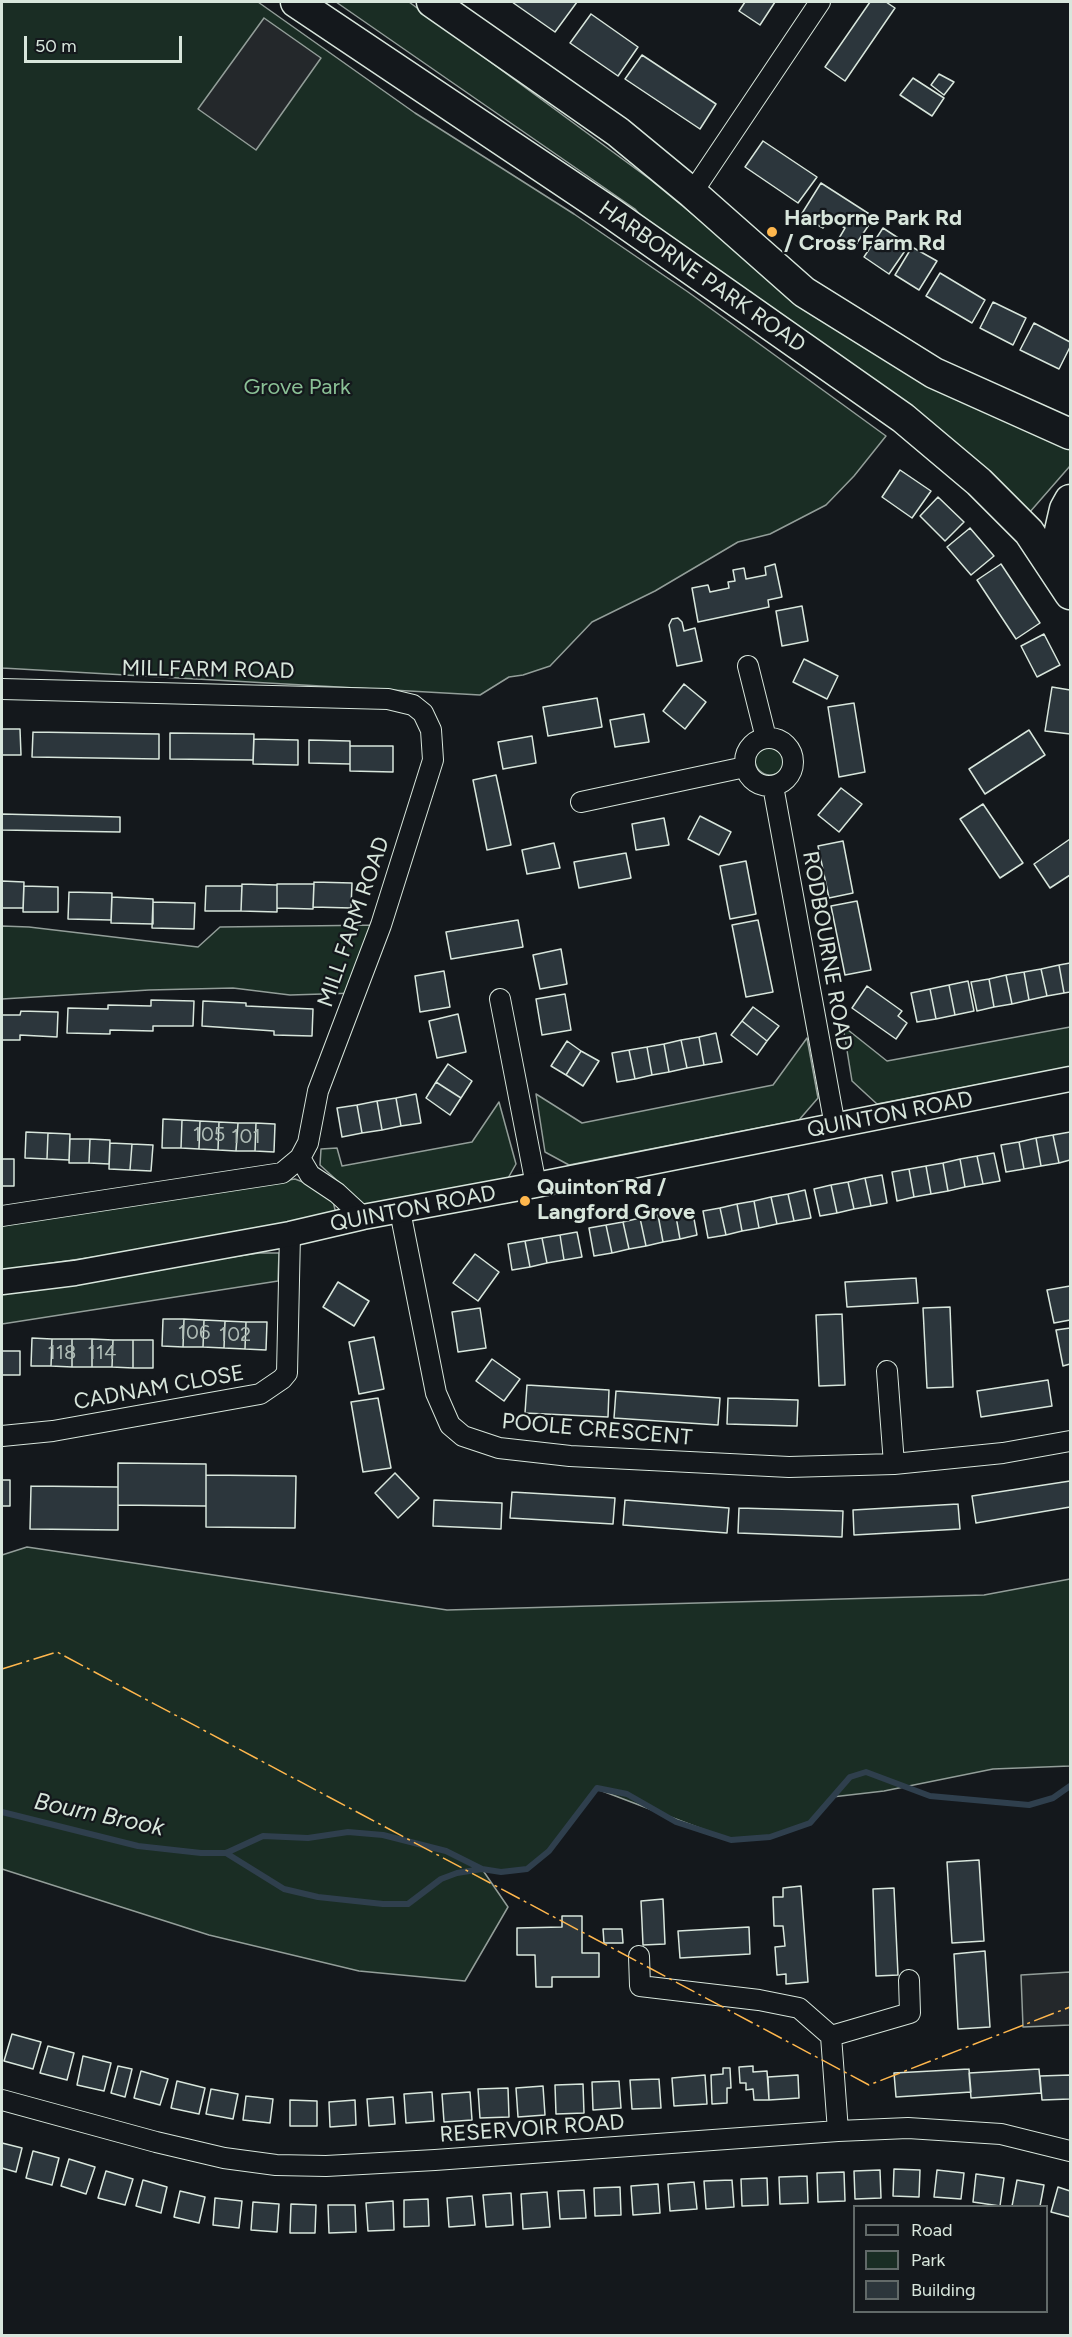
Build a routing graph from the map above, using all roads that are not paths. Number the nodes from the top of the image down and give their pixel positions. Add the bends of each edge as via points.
1 (296, 2) edge
2 (432, 2) edge
3 (820, 2) edge
4 (692, 193) junction
5 (1071, 434) edge
6 (1071, 500) edge
7 (1068, 590) edge
8 (748, 666) dead end
9 (2, 689) edge
10 (413, 705) joint
11 (766, 738) junction
12 (746, 767) junction
13 (773, 786) junction
14 (581, 802) dead end
15 (500, 999) dead end
16 (1071, 1078) edge
17 (835, 1126) junction
18 (300, 1158) junction
19 (536, 1185) junction
20 (400, 1211) junction
21 (2, 1215) edge
22 (363, 1217) junction
23 (290, 1234) junction
24 (2, 1282) edge
25 (887, 1371) dead end
26 (2, 1436) edge
27 (1071, 1441) edge
28 (894, 1464) junction
29 (639, 1956) dead end
30 (909, 1980) dead end
31 (831, 2036) junction
32 (2, 2100) edge
33 (838, 2131) junction
34 (1071, 2151) edge

1 - 7 main road, HARBORNE PARK ROAD via 610,213 903,418 979,482 1029,532
2 - 4 main road, HARBORNE PARK ROAD via 618,132
3 - 4 street
4 - 5 main road, HARBORNE PARK ROAD via 804,292 934,373
6 - 7 main road via 1059,535
8 - 11 street
9 - 10 street, MILLFARM ROAD via 388,699
10 - 18 street, MILL FARM ROAD via 423,713 431,730 433,760 381,925 318,1091 308,1143
11 - 12 street via 752,745 745,759
11 - 13 street via 779,740 792,755 789,775
12 - 13 street via 759,784
12 - 14 street
13 - 17 street, RODBOURNE ROAD
15 - 19 street
16 - 17 street, QUINTON ROAD
17 - 19 street, QUINTON ROAD
18 - 21 street via 282,1173
18 - 22 street via 310,1175
19 - 20 street, QUINTON ROAD
20 - 22 street, QUINTON ROAD
20 - 28 street, POOLE CRESCENT via 436,1393 450,1425 463,1436 499,1448 570,1456 789,1467
22 - 23 street, QUINTON ROAD
23 - 24 street, QUINTON ROAD via 75,1273
23 - 26 street, CADNAM CLOSE via 287,1373 282,1379 260,1394 53,1431
25 - 28 street
27 - 28 street, POOLE CRESCENT via 1003,1453
29 - 31 street via 640,1986 799,2008
30 - 31 street via 910,2013
31 - 33 street
32 - 33 street, RESERVOIR ROAD via 156,2142 276,2165 435,2160
33 - 34 street, RESERVOIR ROAD via 908,2128 1001,2134

